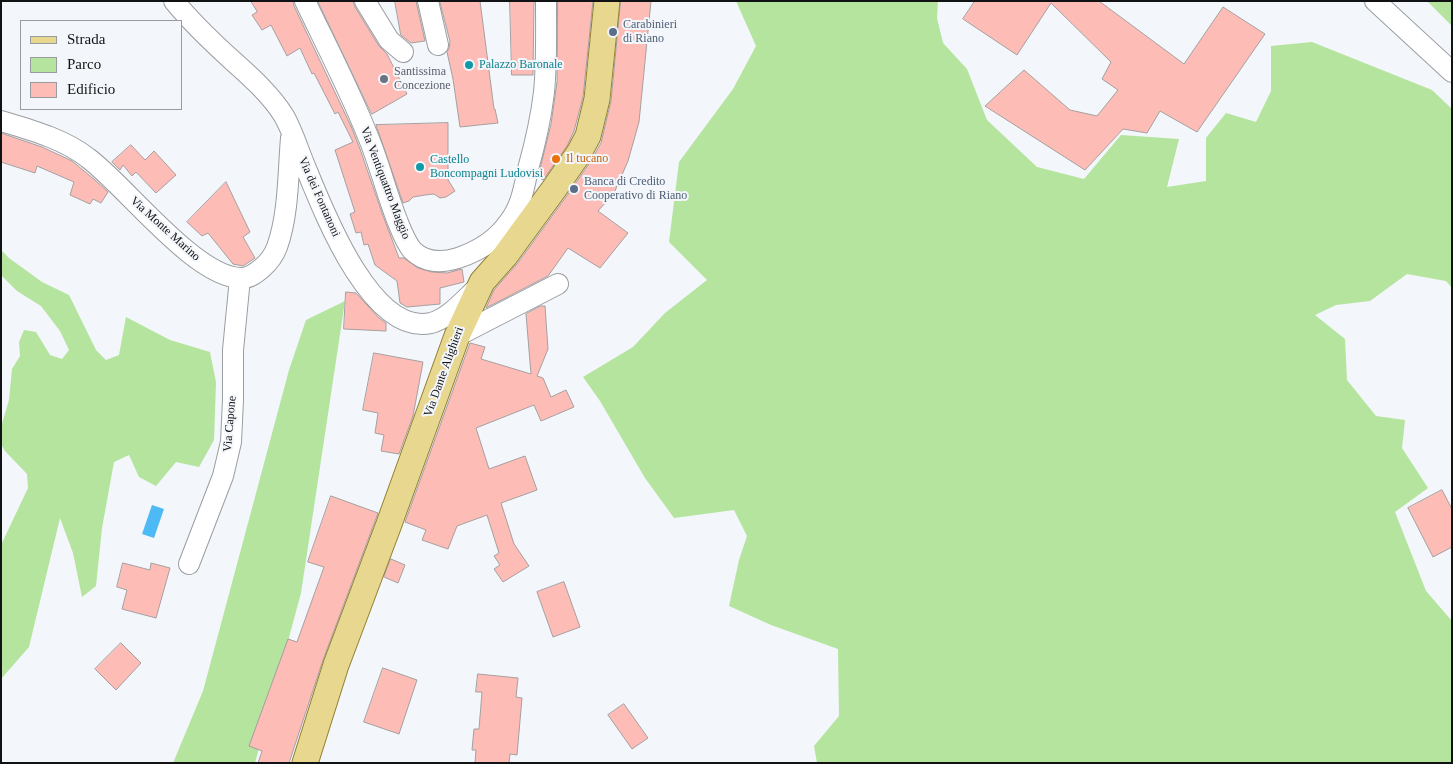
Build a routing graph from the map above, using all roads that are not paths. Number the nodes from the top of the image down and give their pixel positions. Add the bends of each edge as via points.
1 (174, 1) edge
2 (304, 1) edge
3 (365, 1) edge
4 (381, 1) edge
5 (428, 1) edge
6 (546, 1) edge
7 (607, 1) edge
8 (1375, 1) edge
9 (438, 45) dead end
10 (1452, 72) edge
11 (1, 121) edge
12 (291, 131) junction
13 (516, 222) junction
14 (240, 278) junction
15 (482, 282) junction
16 (558, 284) dead end
17 (457, 336) junction
18 (189, 564) dead end
19 (305, 763) edge

1 - 12 street, Via dei Fontanoni via 276,105
2 - 13 street, Via Ventiquattro Maggio via 368,136 404,237 413,250 430,261 453,259 486,246
3 - 4 street via 396,46
5 - 9 street
6 - 13 street via 542,106
7 - 13 main road, Via Dante Alighieri via 597,99 588,136 559,182
8 - 10 street
11 - 14 street, Via Monte Marino via 64,144 88,157 196,258 222,274
12 - 14 street via 285,213 276,249 267,264
12 - 15 street, Via dei Fontanoni via 347,258 357,276 386,309 407,321 432,322 448,315
13 - 15 main road, Via Dante Alighieri via 504,256
14 - 18 street, Via Capone via 232,350 234,400 231,442 223,476
15 - 17 main road, Via Dante Alighieri
16 - 17 street
17 - 19 main road, Via Dante Alighieri via 342,646

